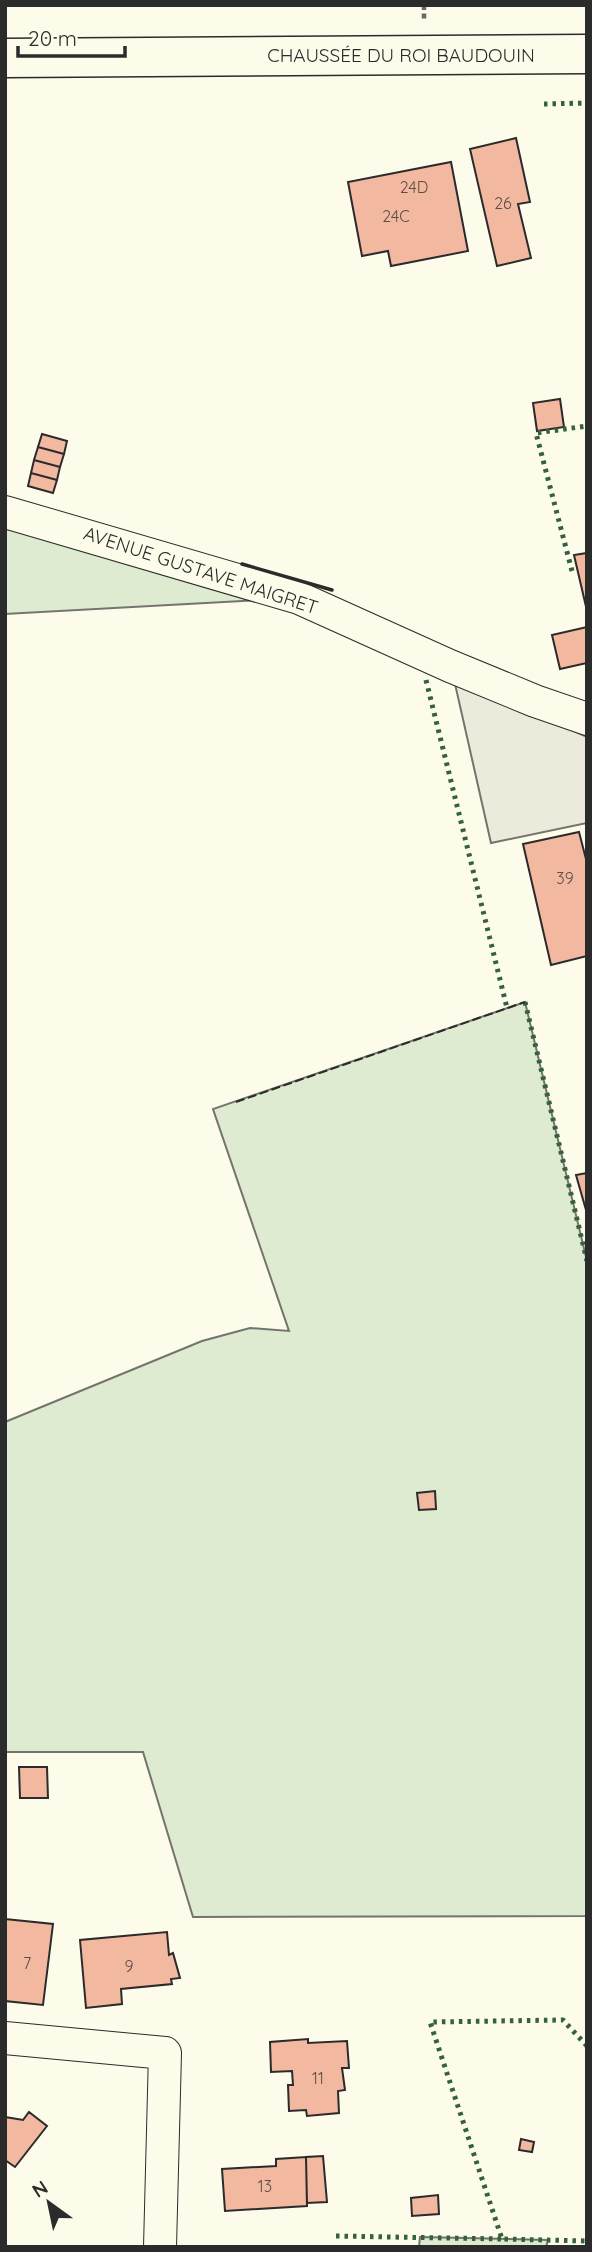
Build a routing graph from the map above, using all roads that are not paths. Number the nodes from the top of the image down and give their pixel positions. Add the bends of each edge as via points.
1 (587, 54) edge
2 (5, 58) edge
3 (5, 512) edge
4 (587, 719) edge
5 (5, 2038) edge
6 (160, 2247) edge

1 - 2 main road, CHAUSSÉE DU ROI BAUDOUIN
3 - 4 street, AVENUE GUSTAVE MAIGRET via 299,598 450,666
5 - 6 street via 165,2053

